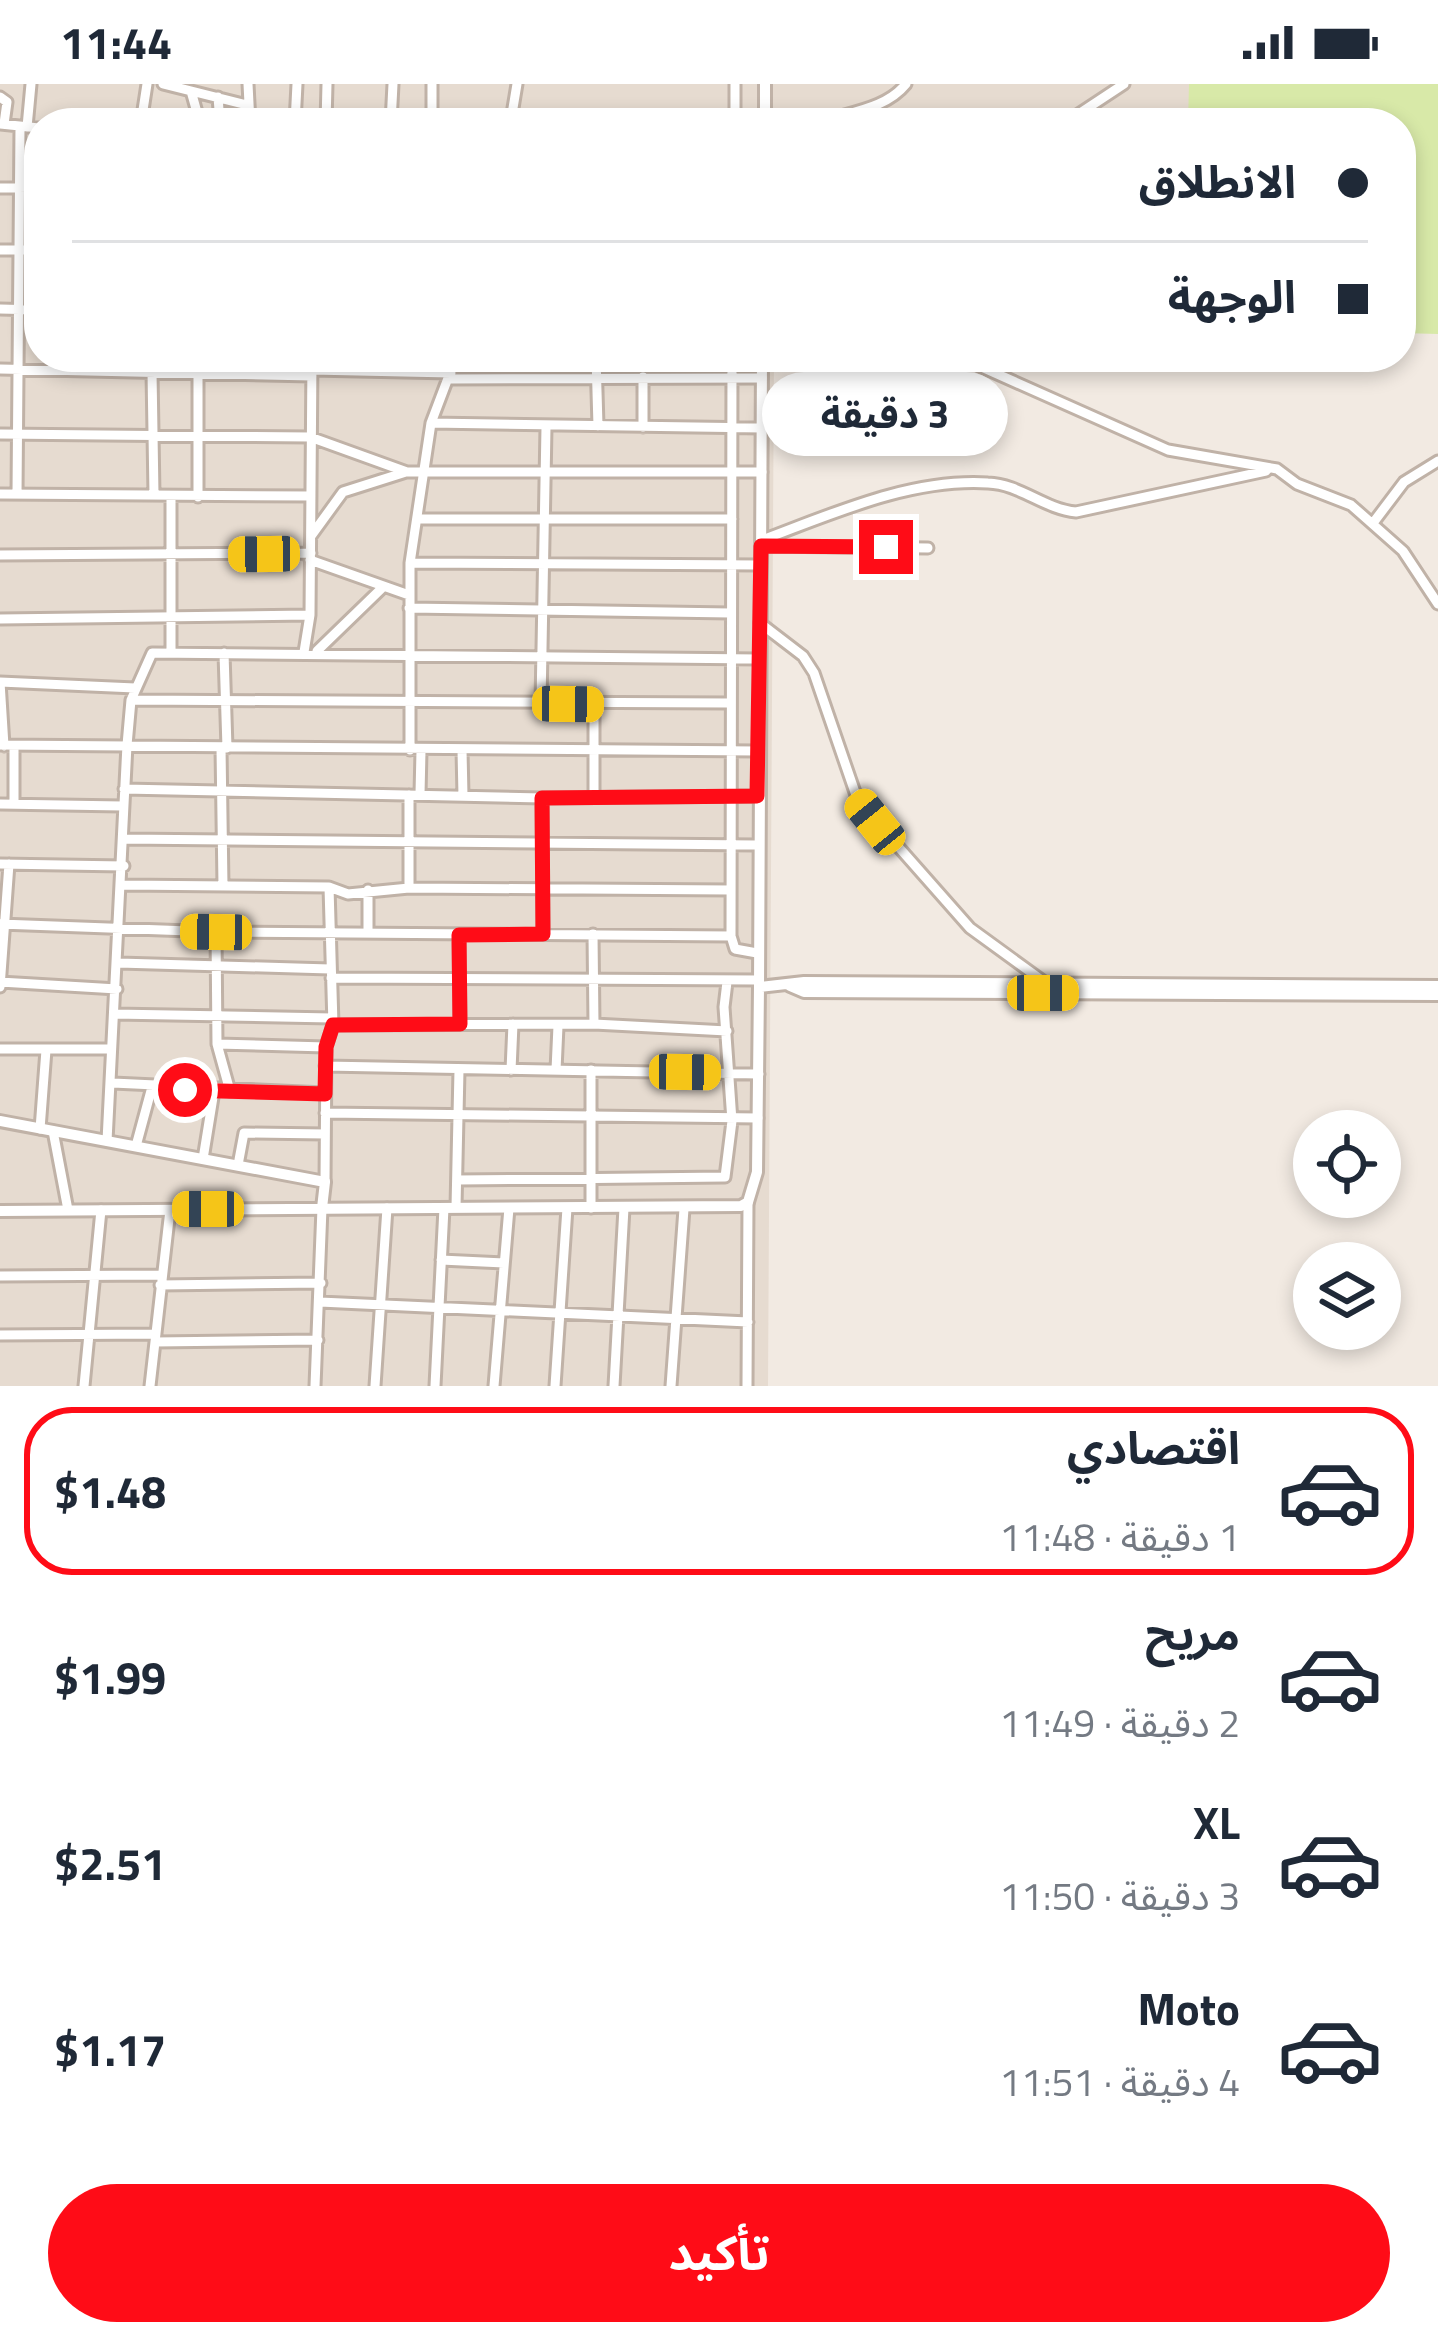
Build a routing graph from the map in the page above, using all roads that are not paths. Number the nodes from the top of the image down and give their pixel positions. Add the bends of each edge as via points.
1 (163, 84) edge
2 (248, 84) edge
3 (906, 84) edge
4 (1124, 84) edge
5 (191, 91) junction
6 (217, 92) edge
7 (0, 97) edge
8 (248, 105) junction
9 (196, 108) edge
10 (248, 108) edge
11 (867, 108) edge
12 (1088, 108) edge
13 (2, 124) edge
14 (24, 158) edge
15 (0, 188) edge
16 (19, 188) junction
17 (24, 188) edge
18 (0, 250) edge
19 (17, 250) junction
20 (24, 250) edge
21 (0, 309) edge
22 (17, 310) junction
23 (24, 310) edge
24 (0, 369) edge
25 (17, 370) junction
26 (24, 370) edge
27 (152, 372) joint
28 (451, 372) edge
29 (597, 372) edge
30 (734, 372) edge
31 (762, 372) edge
32 (993, 372) edge
33 (312, 373) junction
34 (197, 374) junction
35 (450, 376) junction
36 (644, 377) junction
37 (734, 377) junction
38 (762, 378) junction
39 (597, 380) junction
40 (430, 423) junction
41 (598, 426) junction
42 (733, 426) junction
43 (546, 427) junction
44 (644, 427) junction
45 (762, 428) junction
46 (0, 434) edge
47 (17, 434) junction
48 (154, 436) junction
49 (310, 437) junction
50 (198, 438) junction
51 (1438, 460) edge
52 (1277, 469) junction
53 (424, 471) junction
54 (407, 472) junction
55 (732, 472) junction
56 (762, 472) junction
57 (546, 474) junction
58 (0, 494) edge
59 (17, 494) junction
60 (154, 495) junction
61 (171, 496) junction
62 (198, 496) junction
63 (311, 496) junction
64 (546, 518) junction
65 (418, 519) junction
66 (732, 520) junction
67 (1373, 523) junction
68 (311, 536) junction
69 (762, 543) junction
70 (928, 548) dead end
71 (0, 555) edge
72 (170, 556) junction
73 (310, 556) junction
74 (410, 563) junction
75 (732, 564) junction
76 (544, 565) junction
77 (760, 565) junction
78 (382, 588) junction
79 (410, 595) junction
80 (1438, 604) edge
81 (409, 608) junction
82 (542, 611) junction
83 (730, 613) junction
84 (310, 615) junction
85 (171, 616) junction
86 (0, 620) edge
87 (759, 623) junction
88 (171, 652) junction
89 (310, 652) junction
90 (224, 653) junction
91 (410, 656) junction
92 (542, 657) junction
93 (729, 659) junction
94 (759, 659) junction
95 (133, 694) junction
96 (224, 701) junction
97 (409, 704) junction
98 (541, 704) junction
99 (594, 704) junction
100 (729, 704) junction
101 (127, 745) junction
102 (6, 746) edge
103 (224, 748) junction
104 (416, 750) junction
105 (462, 750) junction
106 (729, 750) junction
107 (594, 751) junction
108 (757, 752) junction
109 (124, 789) junction
110 (222, 791) junction
111 (415, 795) junction
112 (463, 796) junction
113 (730, 796) junction
114 (757, 796) junction
115 (594, 797) junction
116 (542, 798) junction
117 (0, 804) edge
118 (14, 804) junction
119 (122, 806) junction
120 (224, 838) junction
121 (123, 839) junction
122 (409, 840) junction
123 (543, 842) junction
124 (732, 844) junction
125 (756, 845) junction
126 (4, 864) edge
127 (124, 866) junction
128 (123, 885) junction
129 (223, 886) junction
130 (329, 887) junction
131 (541, 887) junction
132 (409, 888) junction
133 (368, 890) junction
134 (731, 890) junction
135 (3, 924) edge
136 (121, 929) junction
137 (216, 932) junction
138 (368, 932) junction
139 (328, 933) junction
140 (543, 934) junction
141 (593, 934) junction
142 (459, 935) junction
143 (731, 936) junction
144 (757, 952) junction
145 (119, 963) junction
146 (219, 968) junction
147 (331, 974) junction
148 (460, 981) junction
149 (728, 982) junction
150 (595, 983) junction
151 (0, 984) edge
152 (759, 984) junction
153 (1047, 984) junction
154 (790, 986) junction
155 (1438, 986) edge
156 (117, 989) junction
157 (1438, 995) edge
158 (114, 1014) junction
159 (217, 1017) junction
160 (333, 1022) junction
161 (460, 1024) junction
162 (513, 1024) junction
163 (594, 1024) junction
164 (558, 1026) junction
165 (727, 1031) junction
166 (217, 1044) junction
167 (326, 1047) junction
168 (0, 1049) edge
169 (46, 1049) junction
170 (111, 1049) junction
171 (326, 1066) junction
172 (460, 1070) junction
173 (511, 1070) junction
174 (556, 1070) junction
175 (591, 1070) junction
176 (732, 1074) junction
177 (759, 1074) junction
178 (113, 1083) junction
179 (152, 1087) junction
180 (214, 1091) junction
181 (230, 1091) junction
182 (325, 1094) junction
183 (325, 1113) junction
184 (591, 1118) junction
185 (758, 1118) junction
186 (458, 1119) junction
187 (732, 1120) junction
188 (0, 1121) edge
189 (46, 1130) junction
190 (325, 1134) junction
191 (107, 1141) junction
192 (136, 1146) junction
193 (203, 1159) junction
194 (238, 1165) junction
195 (591, 1178) junction
196 (457, 1180) junction
197 (325, 1182) junction
198 (748, 1202) junction
199 (322, 1208) junction
200 (386, 1208) junction
201 (450, 1208) junction
202 (509, 1208) junction
203 (566, 1208) junction
204 (591, 1208) junction
205 (624, 1208) junction
206 (684, 1209) junction
207 (0, 1210) edge
208 (68, 1210) junction
209 (101, 1210) junction
210 (170, 1210) junction
211 (441, 1260) junction
212 (504, 1263) junction
213 (95, 1274) junction
214 (0, 1276) edge
215 (161, 1280) junction
216 (321, 1282) junction
217 (320, 1302) junction
218 (381, 1304) junction
219 (439, 1306) junction
220 (500, 1311) junction
221 (558, 1316) junction
222 (617, 1318) junction
223 (676, 1322) junction
224 (748, 1322) junction
225 (89, 1334) junction
226 (0, 1335) edge
227 (155, 1338) junction
228 (318, 1340) junction
229 (84, 1386) edge
230 (150, 1386) edge
231 (315, 1386) edge
232 (375, 1386) edge
233 (435, 1386) edge
234 (494, 1386) edge
235 (555, 1386) edge
236 (614, 1386) edge
237 (671, 1386) edge
238 (747, 1386) edge

1 - 5 street
2 - 8 street
3 - 11 street
4 - 12 street
5 - 6 street
5 - 9 street
6 - 8 street
7 - 13 street via 7,102
8 - 10 street
14 - 16 street
15 - 16 street
16 - 17 street
16 - 19 street
18 - 19 street
19 - 20 street
19 - 22 street
21 - 22 street
22 - 23 street
22 - 25 street
24 - 25 street
25 - 26 street
25 - 47 street
27 - 34 street
27 - 48 street
28 - 35 street
29 - 39 street
30 - 37 street
31 - 38 street
32 - 52 street via 1168,450
33 - 34 street
33 - 35 street
33 - 49 street
34 - 50 street
35 - 39 street
35 - 40 street
36 - 37 street
36 - 39 street
36 - 44 street
37 - 38 street
37 - 42 street
38 - 45 street
39 - 41 street
40 - 43 street
40 - 53 street
41 - 43 street
41 - 44 street
42 - 44 street
42 - 45 street
42 - 55 street
43 - 57 street
45 - 56 street
46 - 47 street
47 - 48 street
47 - 59 street
48 - 50 street
48 - 60 street
49 - 50 street
49 - 54 street
49 - 63 street
50 - 62 street
51 - 67 street via 1403,482
52 - 67 street
52 - 69 street via 1076,512 989,482 946,486 849,506
53 - 54 street
53 - 57 street
53 - 65 street
54 - 68 street via 343,492
55 - 56 street
55 - 57 street
55 - 66 street
56 - 69 street
57 - 64 street
58 - 59 street
59 - 60 street
60 - 61 street
61 - 62 street
61 - 72 street
62 - 63 street
63 - 68 street
64 - 65 street
64 - 66 street
64 - 76 street
65 - 74 street
66 - 75 street
67 - 80 street
68 - 73 street
69 - 70 street
69 - 77 street
71 - 72 street
72 - 73 street
72 - 85 street
73 - 78 street
73 - 84 street
74 - 76 street
74 - 79 street
75 - 76 street
75 - 77 street
75 - 83 street
76 - 82 street
77 - 87 street
78 - 79 street
78 - 89 street
79 - 81 street
81 - 82 street
81 - 91 street
82 - 83 street
82 - 92 street
83 - 93 street
84 - 85 street
84 - 89 street
85 - 86 street
85 - 88 street
87 - 94 street
87 - 153 street via 814,674 858,801 970,928
88 - 90 street
88 - 95 street via 152,653
89 - 90 street
89 - 91 street
90 - 96 street
91 - 92 street
91 - 97 street
92 - 93 street
92 - 98 street
93 - 94 street
93 - 100 street
94 - 108 street
95 - 96 street
95 - 101 street
95 - 102 street via 0,682
96 - 97 street
96 - 103 street
97 - 98 street
97 - 104 street
98 - 99 street
99 - 100 street
99 - 107 street
100 - 106 street
101 - 102 street
101 - 103 street
101 - 109 street
102 - 118 street
103 - 104 street
103 - 110 street
104 - 105 street
104 - 111 street
105 - 107 street
105 - 112 street
106 - 107 street
106 - 108 street
106 - 113 street
107 - 115 street
108 - 114 street
109 - 110 street
109 - 119 street
110 - 111 street
110 - 120 street
111 - 112 street
111 - 122 street
112 - 116 street
113 - 114 street
113 - 115 street
113 - 124 street
114 - 125 street
115 - 116 street
116 - 123 street
117 - 118 street
118 - 119 street
119 - 121 street
120 - 121 street
120 - 122 street
120 - 129 street
121 - 127 street
122 - 123 street
122 - 132 street
123 - 124 street
123 - 131 street
124 - 125 street
124 - 134 street
125 - 144 street
126 - 127 street
126 - 135 street
127 - 128 street
128 - 129 street
128 - 136 street
129 - 130 street
130 - 133 street
130 - 139 street
131 - 132 street
131 - 134 street
131 - 140 street
132 - 133 street
133 - 138 street
134 - 143 street
135 - 136 street
135 - 151 street
136 - 137 street
136 - 145 street
137 - 139 street
137 - 146 street
138 - 139 street
138 - 142 street
139 - 147 street
140 - 141 street
140 - 142 street
141 - 143 street
141 - 150 street
142 - 148 street
143 - 144 street via 734,949
144 - 152 street
145 - 146 street
145 - 156 street
146 - 147 street
146 - 159 street
147 - 148 street
147 - 160 street
148 - 150 street
148 - 161 street
149 - 150 street
149 - 152 street
149 - 165 street
150 - 163 street
151 - 156 street
152 - 154 street
152 - 177 street
153 - 154 street
153 - 155 street
154 - 157 street
156 - 158 street
158 - 159 street
158 - 170 street
159 - 160 street
159 - 166 street
160 - 161 street
160 - 167 street
161 - 162 street
162 - 164 street
162 - 173 street
163 - 164 street
163 - 165 street
164 - 174 street
165 - 176 street
166 - 167 street
166 - 181 street
167 - 171 street
168 - 169 street
169 - 170 street
169 - 189 street
170 - 178 street
171 - 172 street
171 - 182 street
172 - 173 street
172 - 186 street
173 - 174 street
174 - 175 street
175 - 176 street
175 - 184 street
176 - 177 street
176 - 187 street
177 - 185 street
178 - 179 street
178 - 191 street
179 - 180 street
179 - 192 street
180 - 181 street
180 - 193 street
181 - 182 street
182 - 183 street
183 - 186 street
183 - 190 street
184 - 186 street
184 - 187 street
184 - 195 street
185 - 187 street
185 - 198 street
186 - 196 street
187 - 195 street via 720,1179
188 - 189 street
189 - 191 street
189 - 208 street
190 - 194 street via 244,1132
190 - 197 street
191 - 192 street
192 - 193 street
193 - 194 street
194 - 197 street
195 - 196 street
195 - 204 street
196 - 201 street
197 - 199 street
198 - 206 street
198 - 224 street
199 - 200 street
199 - 210 street
199 - 216 street
200 - 201 street
200 - 218 street
201 - 202 street
201 - 211 street
202 - 203 street
202 - 212 street
203 - 204 street
203 - 221 street
204 - 205 street
205 - 206 street
205 - 222 street
206 - 223 street
207 - 208 street
208 - 209 street
209 - 210 street
209 - 213 street
210 - 215 street
211 - 212 street
211 - 219 street
212 - 220 street
213 - 214 street
213 - 215 street
213 - 225 street
215 - 216 street
215 - 227 street
216 - 217 street
217 - 218 street
217 - 228 street
218 - 219 street
218 - 232 street
219 - 220 street
219 - 233 street
220 - 221 street
220 - 234 street
221 - 222 street
221 - 235 street
222 - 223 street
222 - 236 street
223 - 224 street
223 - 237 street
224 - 238 street
225 - 226 street
225 - 227 street
225 - 229 street
227 - 228 street
227 - 230 street
228 - 231 street

